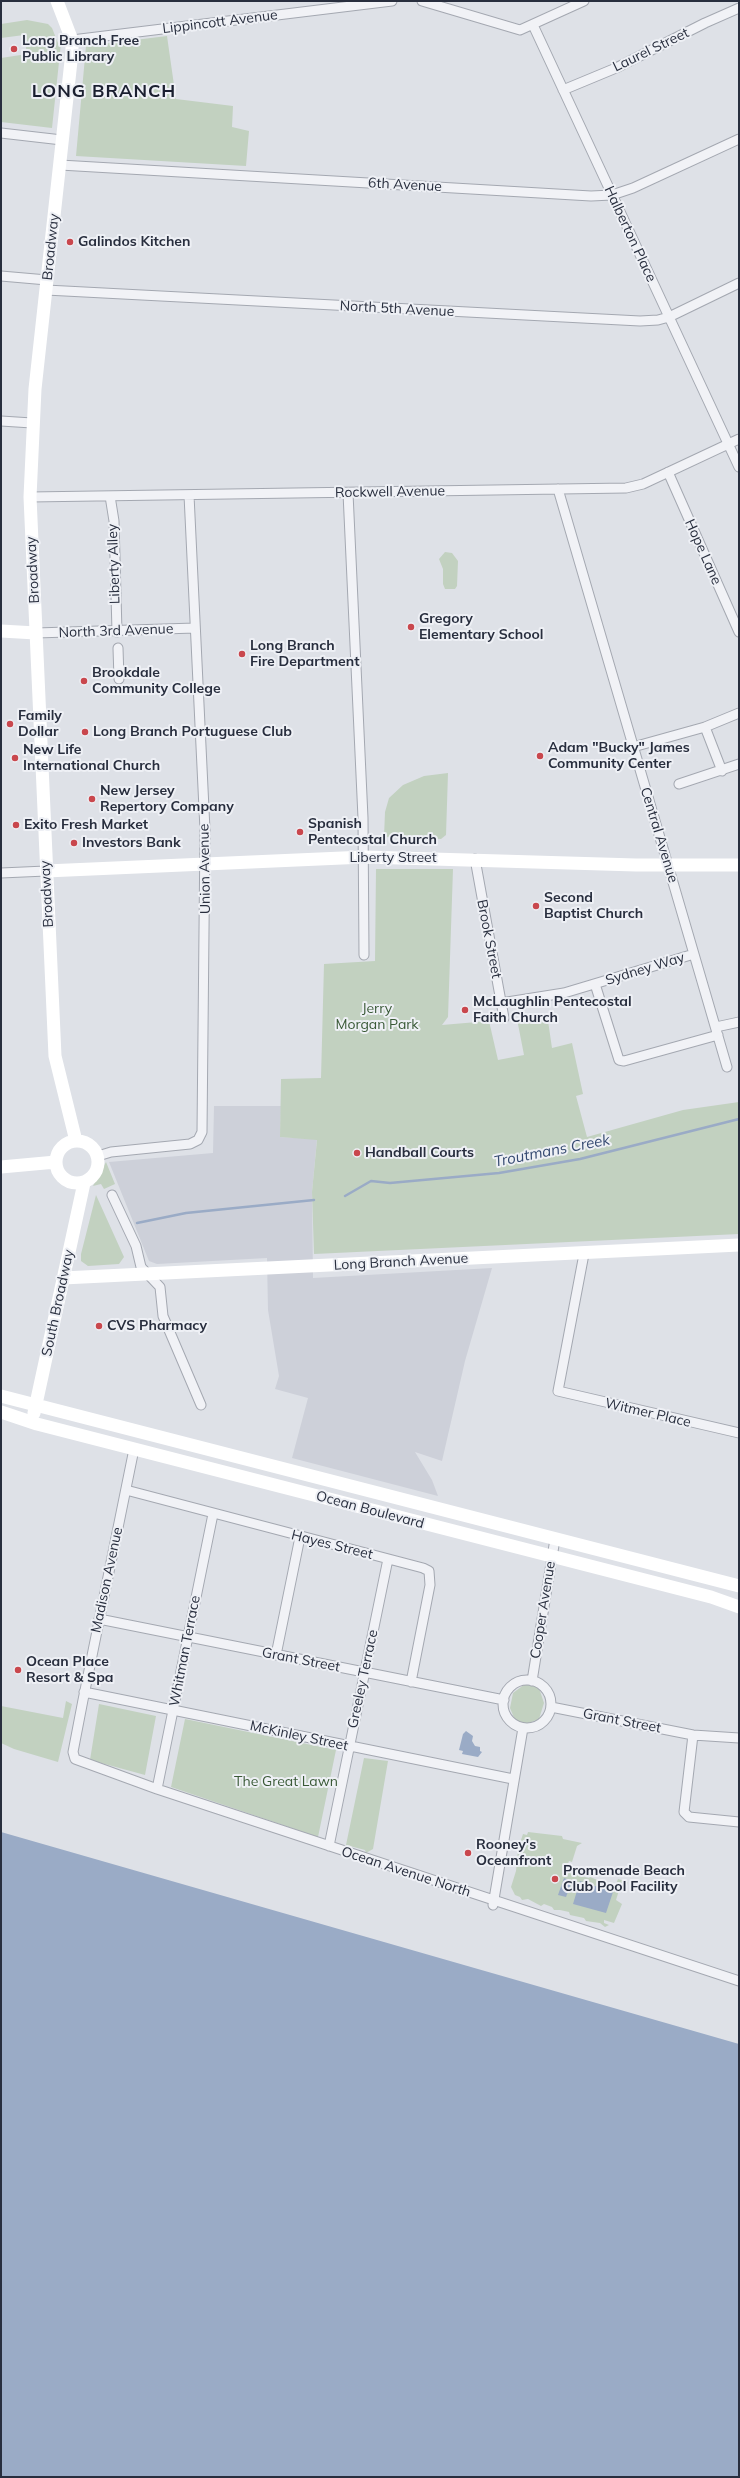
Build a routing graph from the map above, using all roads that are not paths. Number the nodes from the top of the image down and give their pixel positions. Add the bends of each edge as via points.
1 (58, 1) edge
2 (392, 1) edge
3 (422, 1) edge
4 (584, 1) edge
5 (739, 8) edge
6 (532, 25) junction
7 (72, 40) junction
8 (563, 90) junction
9 (1, 132) edge
10 (739, 139) edge
11 (62, 140) junction
12 (60, 165) junction
13 (612, 195) junction
14 (1, 276) edge
15 (739, 284) edge
16 (47, 285) junction
17 (669, 317) junction
18 (1, 421) edge
19 (32, 423) junction
20 (739, 439) edge
21 (728, 444) junction
22 (739, 467) edge
23 (668, 472) junction
24 (558, 489) junction
25 (348, 493) junction
26 (189, 495) junction
27 (110, 496) junction
28 (30, 497) junction
29 (196, 628) junction
30 (1, 631) edge
31 (117, 632) junction
32 (739, 632) edge
33 (36, 633) junction
34 (118, 648) dead end
35 (119, 679) dead end
36 (739, 714) edge
37 (705, 727) junction
38 (633, 747) junction
39 (739, 764) edge
40 (722, 771) junction
41 (679, 784) dead end
42 (365, 857) junction
43 (475, 859) junction
44 (205, 863) junction
45 (668, 865) junction
46 (739, 865) edge
47 (46, 871) junction
48 (1, 873) edge
49 (694, 954) junction
50 (364, 955) dead end
51 (595, 984) junction
52 (501, 1003) junction
53 (504, 1018) dead end
54 (739, 1022) edge
55 (717, 1031) junction
56 (727, 1067) dead end
57 (76, 1141) junction
58 (98, 1156) junction
59 (56, 1162) junction
60 (1, 1167) edge
61 (84, 1183) junction
62 (112, 1195) dead end
63 (739, 1245) edge
64 (584, 1254) junction
65 (149, 1275) junction
66 (63, 1278) junction
67 (1, 1396) edge
68 (36, 1405) junction
69 (201, 1405) dead end
70 (1, 1412) edge
71 (32, 1423) junction
72 (739, 1434) edge
73 (134, 1449) junction
74 (126, 1490) junction
75 (213, 1514) junction
76 (300, 1537) junction
77 (555, 1539) junction
78 (551, 1557) junction
79 (388, 1559) junction
80 (739, 1586) edge
81 (739, 1607) edge
82 (99, 1619) junction
83 (188, 1637) junction
84 (276, 1655) junction
85 (364, 1672) junction
86 (532, 1681) junction
87 (412, 1682) junction
88 (84, 1692) junction
89 (504, 1700) junction
90 (551, 1707) junction
91 (174, 1710) junction
92 (523, 1728) junction
93 (693, 1735) junction
94 (739, 1738) edge
95 (349, 1746) junction
96 (75, 1759) joint
97 (513, 1779) junction
98 (157, 1789) junction
99 (739, 1822) edge
100 (329, 1846) junction
101 (493, 1902) junction
102 (739, 1981) edge

1 - 7 street, Broadway
2 - 7 street, Lippincott Avenue
3 - 6 street via 514,29 520,30
4 - 6 street
5 - 8 street, Laurel Street via 616,68
6 - 8 street, Halberton Place
7 - 11 street, Broadway
8 - 13 street, Halberton Place
9 - 11 street
10 - 13 street, 6th Avenue via 633,188
11 - 12 street, Broadway
12 - 13 street, 6th Avenue via 591,196
12 - 16 street, Broadway
13 - 17 street, Halberton Place
14 - 16 street, North 5th Avenue
15 - 17 street, North 5th Avenue
16 - 17 street, North 5th Avenue via 640,321
16 - 19 street, Broadway
17 - 21 street, Halberton Place
18 - 19 street
19 - 28 street, Broadway
20 - 21 street, Rockwell Avenue
21 - 22 street, Halberton Place
21 - 23 street, Rockwell Avenue
23 - 24 street, Rockwell Avenue via 643,484 626,488
23 - 32 street, Hope Lane
24 - 25 street, Rockwell Avenue
24 - 38 street, Central Avenue
25 - 26 street, Rockwell Avenue
25 - 42 street
26 - 27 street, Rockwell Avenue
26 - 29 street, Union Avenue
27 - 28 street, Rockwell Avenue
27 - 31 street, Liberty Alley via 114,521
28 - 33 street, Broadway
29 - 31 street, North 3rd Avenue
29 - 44 street, Union Avenue
30 - 33 street
31 - 33 street, North 3rd Avenue
33 - 47 street, Broadway
34 - 35 street
36 - 37 street
37 - 38 street
37 - 40 street
38 - 45 street, Central Avenue
39 - 40 street
40 - 41 street
42 - 43 street, Liberty Street
42 - 44 street, Liberty Street
42 - 50 street
43 - 45 street, Liberty Street
43 - 52 street, Brook Street
44 - 47 street, Liberty Street
44 - 58 street, Union Avenue via 202,1132 198,1140 190,1144 111,1152
45 - 46 street, Liberty Street
45 - 49 street, Central Avenue
47 - 48 street
47 - 57 street, Broadway via 55,1056
49 - 51 street, Sydney Way
49 - 55 street, Central Avenue
51 - 52 street, Sydney Way via 564,993
51 - 55 street via 619,1060 624,1061
52 - 53 street, Brook Street
54 - 55 street
55 - 56 street, Central Avenue
57 - 58 street via 87,1143
57 - 59 street via 60,1150
58 - 61 street via 99,1163 95,1175
59 - 60 street
59 - 61 street via 60,1175 65,1180 77,1184
61 - 66 street, South Broadway
62 - 65 street via 137,1248 141,1267
63 - 64 street, Long Branch Avenue
64 - 65 street, Long Branch Avenue
64 - 72 street, Witmer Place via 558,1392
65 - 66 street, Long Branch Avenue
65 - 69 street via 160,1287 163,1316
66 - 68 street, South Broadway
67 - 68 street, Ocean Boulevard
68 - 71 street, South Broadway
68 - 77 street, Ocean Boulevard
70 - 71 street, Ocean Boulevard
71 - 73 street, Ocean Boulevard
73 - 74 street, Madison Avenue
73 - 78 street, Ocean Boulevard
74 - 75 street, Hayes Street
74 - 82 street, Madison Avenue
75 - 76 street, Hayes Street
75 - 83 street, Whitman Terrace
76 - 79 street, Hayes Street
76 - 84 street
77 - 78 street, Cooper Avenue
77 - 80 street, Ocean Boulevard
78 - 81 street, Ocean Boulevard via 712,1597
78 - 86 street, Cooper Avenue
79 - 85 street, Greeley Terrace
79 - 87 street, Hayes Street via 423,1568 429,1571 430,1576
82 - 83 street, Grant Street
82 - 88 street, Madison Avenue
83 - 84 street, Grant Street
83 - 91 street, Whitman Terrace
84 - 85 street, Grant Street
85 - 87 street, Grant Street
85 - 95 street, Greeley Terrace
86 - 89 street via 517,1682
86 - 90 street via 539,1683 548,1693
87 - 89 street, Grant Street
88 - 91 street, McKinley Street
88 - 96 street, Madison Avenue via 73,1752
89 - 92 street via 507,1718
90 - 92 street via 549,1714 538,1726
90 - 93 street, Grant Street
91 - 95 street, McKinley Street
91 - 98 street, Whitman Terrace
92 - 97 street
93 - 94 street, Grant Street
93 - 99 street via 684,1812 689,1816
95 - 97 street, McKinley Street
95 - 100 street, Greeley Terrace
96 - 98 street, Ocean Avenue North
97 - 101 street
98 - 100 street, Ocean Avenue North
100 - 101 street, Ocean Avenue North
101 - 102 street, Ocean Avenue North

